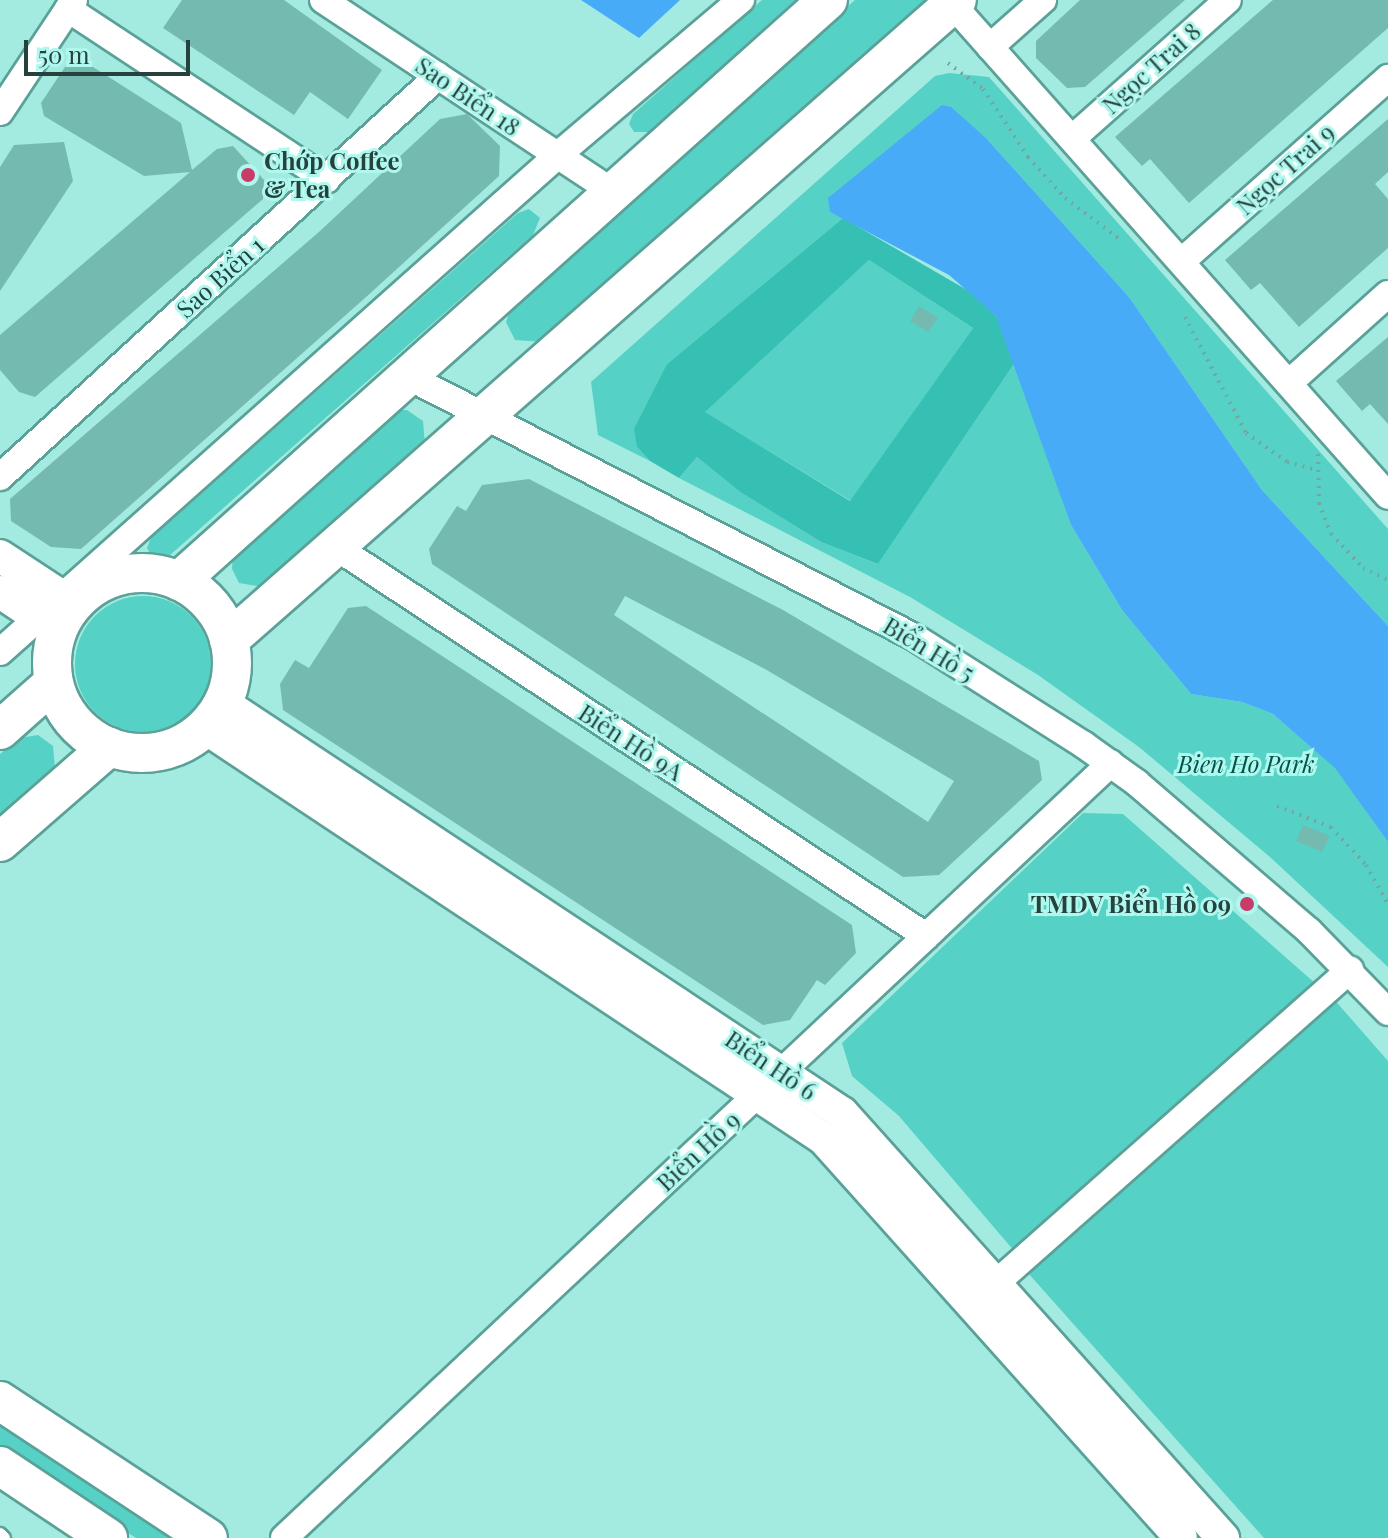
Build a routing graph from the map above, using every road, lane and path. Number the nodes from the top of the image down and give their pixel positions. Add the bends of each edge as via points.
1 (323, 0) edge
2 (741, 0) edge
3 (828, 0) edge
4 (1043, 0) edge
5 (1228, 0) edge
6 (955, 2) edge
7 (71, 5) edge
8 (990, 47) junction
9 (948, 63) dead end
10 (438, 76) junction
11 (1388, 78) edge
12 (0, 112) edge
13 (1074, 137) junction
14 (558, 155) junction
15 (327, 180) junction
16 (612, 191) junction
17 (1122, 241) dead end
18 (1182, 261) junction
19 (1388, 294) edge
20 (1185, 317) dead end
21 (409, 377) junction
22 (1289, 383) junction
23 (486, 415) junction
24 (1320, 443) dead end
25 (1316, 470) junction
26 (0, 477) edge
27 (1388, 496) edge
28 (336, 547) junction
29 (0, 556) edge
30 (1388, 580) edge
31 (179, 581) junction
32 (0, 592) edge
33 (59, 613) junction
34 (229, 640) junction
35 (0, 652) edge
36 (53, 683) junction
37 (214, 715) junction
38 (0, 730) edge
39 (109, 747) junction
40 (1111, 763) junction
41 (1277, 806) dead end
42 (0, 842) edge
43 (1388, 904) edge
44 (926, 936) junction
45 (1350, 970) junction
46 (1388, 1012) edge
47 (770, 1083) junction
48 (996, 1283) junction
49 (0, 1401) edge
50 (0, 1466) edge
51 (108, 1538) edge
52 (208, 1538) edge
53 (284, 1538) edge
54 (1181, 1538) edge
55 (1223, 1538) edge

1 - 10 street, Sao Biển 18
2 - 14 street
3 - 16 main road
4 - 8 street
5 - 13 street, Ngọc Trai 8
6 - 8 street
6 - 23 main road
7 - 12 street
7 - 15 street
8 - 13 street
9 - 17 path via 983,89 1028,157 1065,198
10 - 14 street, Sao Biển 18
10 - 15 street, Sao Biển 1
11 - 18 street, Ngọc Trai 9
13 - 18 street
14 - 16 street, Sao Biển 18
14 - 33 street
15 - 26 street, Sao Biển 1
16 - 21 main road
18 - 22 street
19 - 22 street
20 - 25 path via 1246,433 1287,462
21 - 23 street, Biển Hồ 5
21 - 31 main road
22 - 27 street
23 - 28 main road
23 - 40 street, Biển Hồ 5 via 914,637
24 - 25 path
25 - 30 path via 1319,503 1331,534 1356,563
28 - 34 main road
28 - 44 street, Biển Hồ 9A
29 - 33 street
31 - 33 main road via 130,573 98,584
31 - 34 main road via 216,611
32 - 33 street
33 - 35 street
33 - 36 main road
34 - 37 main road via 232,671
36 - 38 main road
36 - 39 main road via 73,722
37 - 39 main road via 167,749 131,752
37 - 47 street, Biển Hồ 6
39 - 42 main road
40 - 44 street, Biển Hồ 9
40 - 45 street, Biển Hồ 5
41 - 43 path via 1331,827 1366,865
44 - 47 street, Biển Hồ 9
45 - 46 street, Biển Hồ 5
45 - 48 street
47 - 48 street, Biển Hồ 6 via 859,1128
47 - 53 street, Biển Hồ 9
47 - 54 street, Biển Hồ 6 via 836,1149
48 - 55 street, Biển Hồ 6
49 - 52 main road
50 - 51 main road

